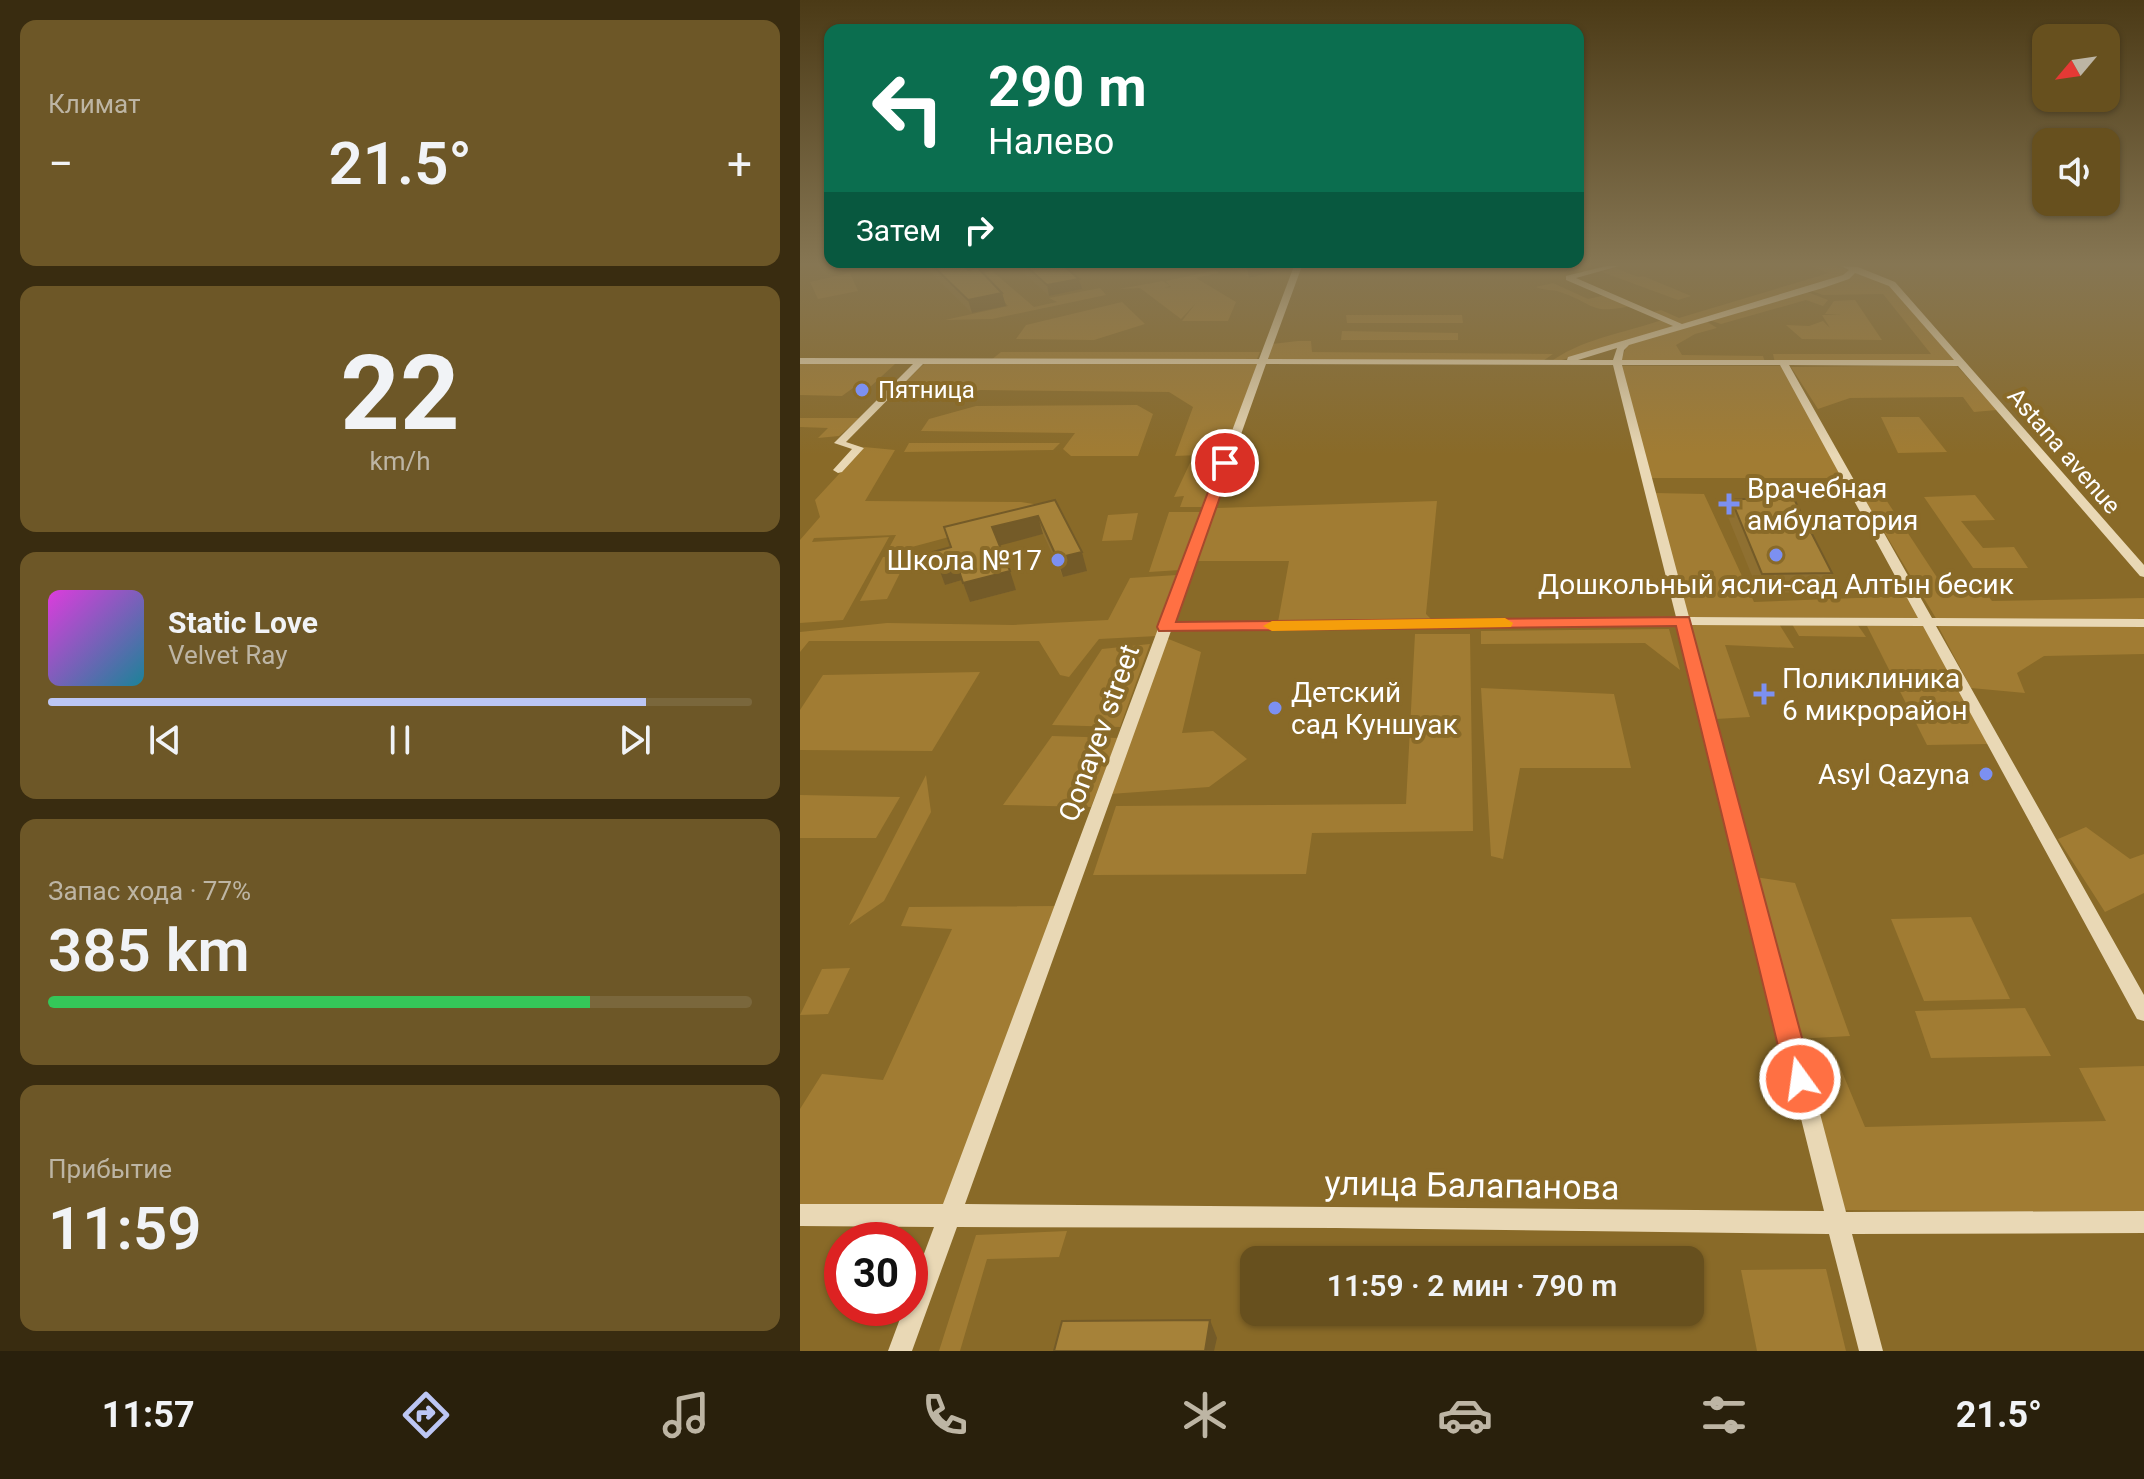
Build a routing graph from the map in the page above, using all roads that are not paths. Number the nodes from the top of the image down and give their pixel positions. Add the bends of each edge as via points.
1 (1275, 329) edge
2 (1675, 329) edge
3 (1931, 329) edge
4 (1625, 344) junction
5 (800, 361) edge
6 (921, 361) junction
7 (1263, 361) junction
8 (1961, 363) junction
9 (1617, 364) junction
10 (1784, 364) junction
11 (1547, 365) junction
12 (838, 470) dead end
13 (2144, 573) edge
14 (1683, 621) junction
15 (1929, 622) junction
16 (2144, 623) edge
17 (1165, 627) junction
18 (2144, 1013) edge
19 (800, 1215) edge
20 (950, 1217) junction
21 (2144, 1222) edge
22 (1837, 1223) junction
23 (900, 1351) edge
24 (1871, 1351) edge

1 - 7 street, Qonayev street
2 - 4 street
3 - 8 street, Astana avenue
4 - 9 street
4 - 11 street
5 - 6 street
6 - 7 street
6 - 12 street via 839,443 859,448
7 - 11 street
7 - 17 street, Qonayev street
8 - 10 street
8 - 13 street, Astana avenue
9 - 10 street
9 - 11 street
9 - 14 street
10 - 15 street
14 - 15 street
14 - 17 street
14 - 22 street
15 - 16 street
15 - 18 street
17 - 20 street, Qonayev street
19 - 20 street, улица Балапанова
20 - 22 street, улица Балапанова
20 - 23 street, Qonayev street
21 - 22 street, улица Балапанова
22 - 24 street

